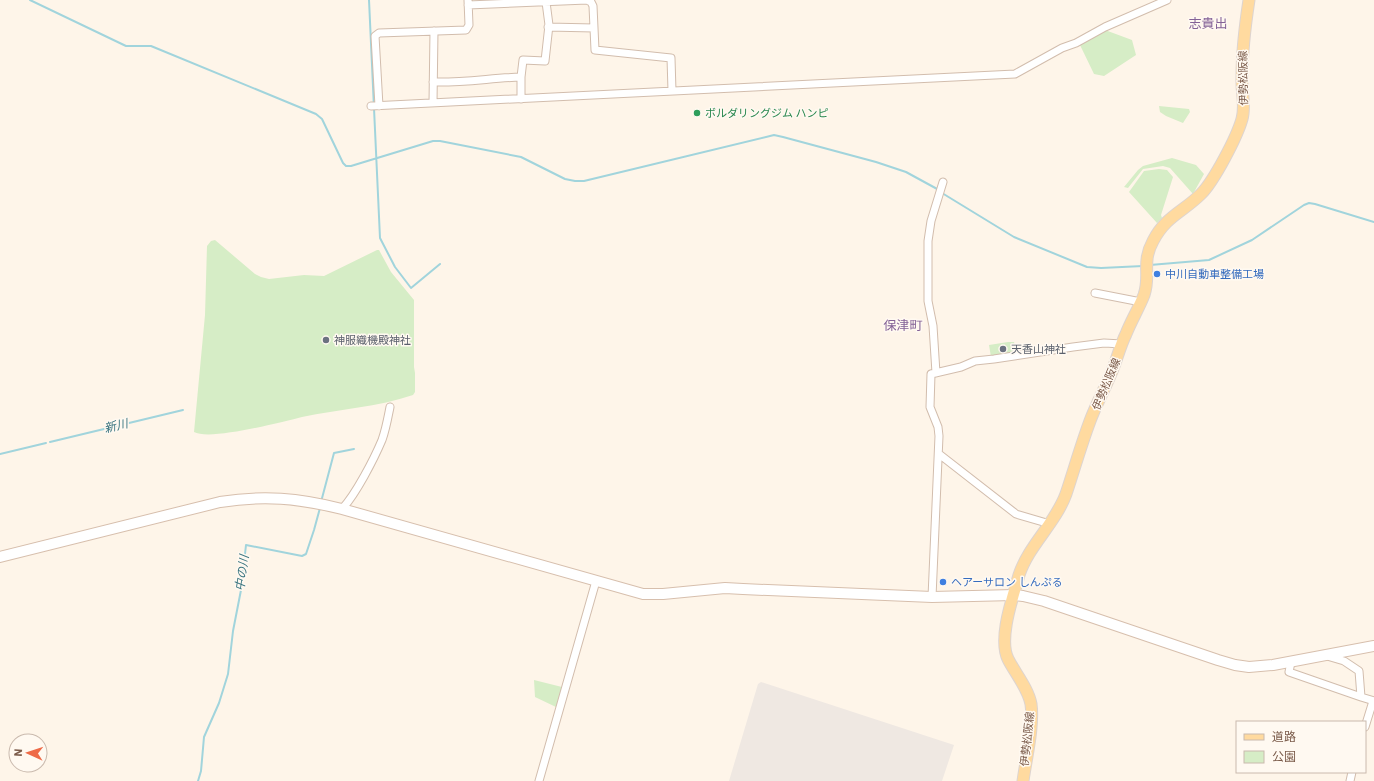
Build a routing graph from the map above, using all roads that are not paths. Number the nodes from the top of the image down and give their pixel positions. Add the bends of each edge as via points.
1 (1167, 0) edge
2 (1249, 0) edge
3 (468, 2) edge
4 (546, 2) junction
5 (548, 27) junction
6 (594, 28) junction
7 (434, 31) junction
8 (521, 77) junction
9 (433, 82) junction
10 (672, 91) junction
11 (521, 99) junction
12 (433, 102) junction
13 (941, 188) dead end
14 (1095, 293) dead end
15 (1141, 302) junction
16 (1122, 344) junction
17 (936, 373) junction
18 (390, 407) dead end
19 (939, 454) junction
20 (342, 509) junction
21 (1050, 524) junction
22 (0, 557) edge
23 (596, 581) junction
24 (1014, 596) junction
25 (932, 597) junction
26 (1374, 646) edge
27 (1324, 655) junction
28 (1291, 662) junction
29 (1361, 697) junction
30 (1373, 701) edge
31 (1366, 724) edge
32 (539, 781) edge
33 (1023, 781) edge

1 - 10 street via 1062,48 1015,74
2 - 15 main road, 伊勢松阪線 via 1242,46 1242,119 1229,150 1203,192 1158,231 1147,253 1146,288
3 - 4 street
3 - 7 street via 469,25 466,30
4 - 5 street
4 - 6 street via 591,2
5 - 6 street
5 - 8 street via 545,61 523,60
6 - 10 street via 595,50 672,58
7 - 9 street
7 - 12 street via 379,33 375,36 376,106
8 - 9 street
8 - 11 street
9 - 12 street
10 - 11 street
11 - 12 street
13 - 17 street via 931,221 927,264 928,301 933,326
14 - 15 street
15 - 16 main road, 伊勢松阪線
16 - 17 street via 1073,347 975,361
16 - 21 main road, 伊勢松阪線 via 1091,420 1065,496
17 - 19 street via 931,374 930,407 938,427
18 - 20 street via 382,439
19 - 21 street via 1016,514
19 - 25 street
20 - 22 street via 274,498 245,498
20 - 23 street
21 - 24 main road, 伊勢松阪線 via 1030,550 1019,575
23 - 25 street via 649,594 725,588
23 - 32 street
24 - 25 street
24 - 28 street via 1044,601 1235,665 1258,666
24 - 33 main road, 伊勢松阪線 via 1004,638 1007,658 1031,704
26 - 27 street
27 - 28 street
27 - 29 street via 1359,671
28 - 29 street via 1290,672
29 - 30 street
30 - 31 street

